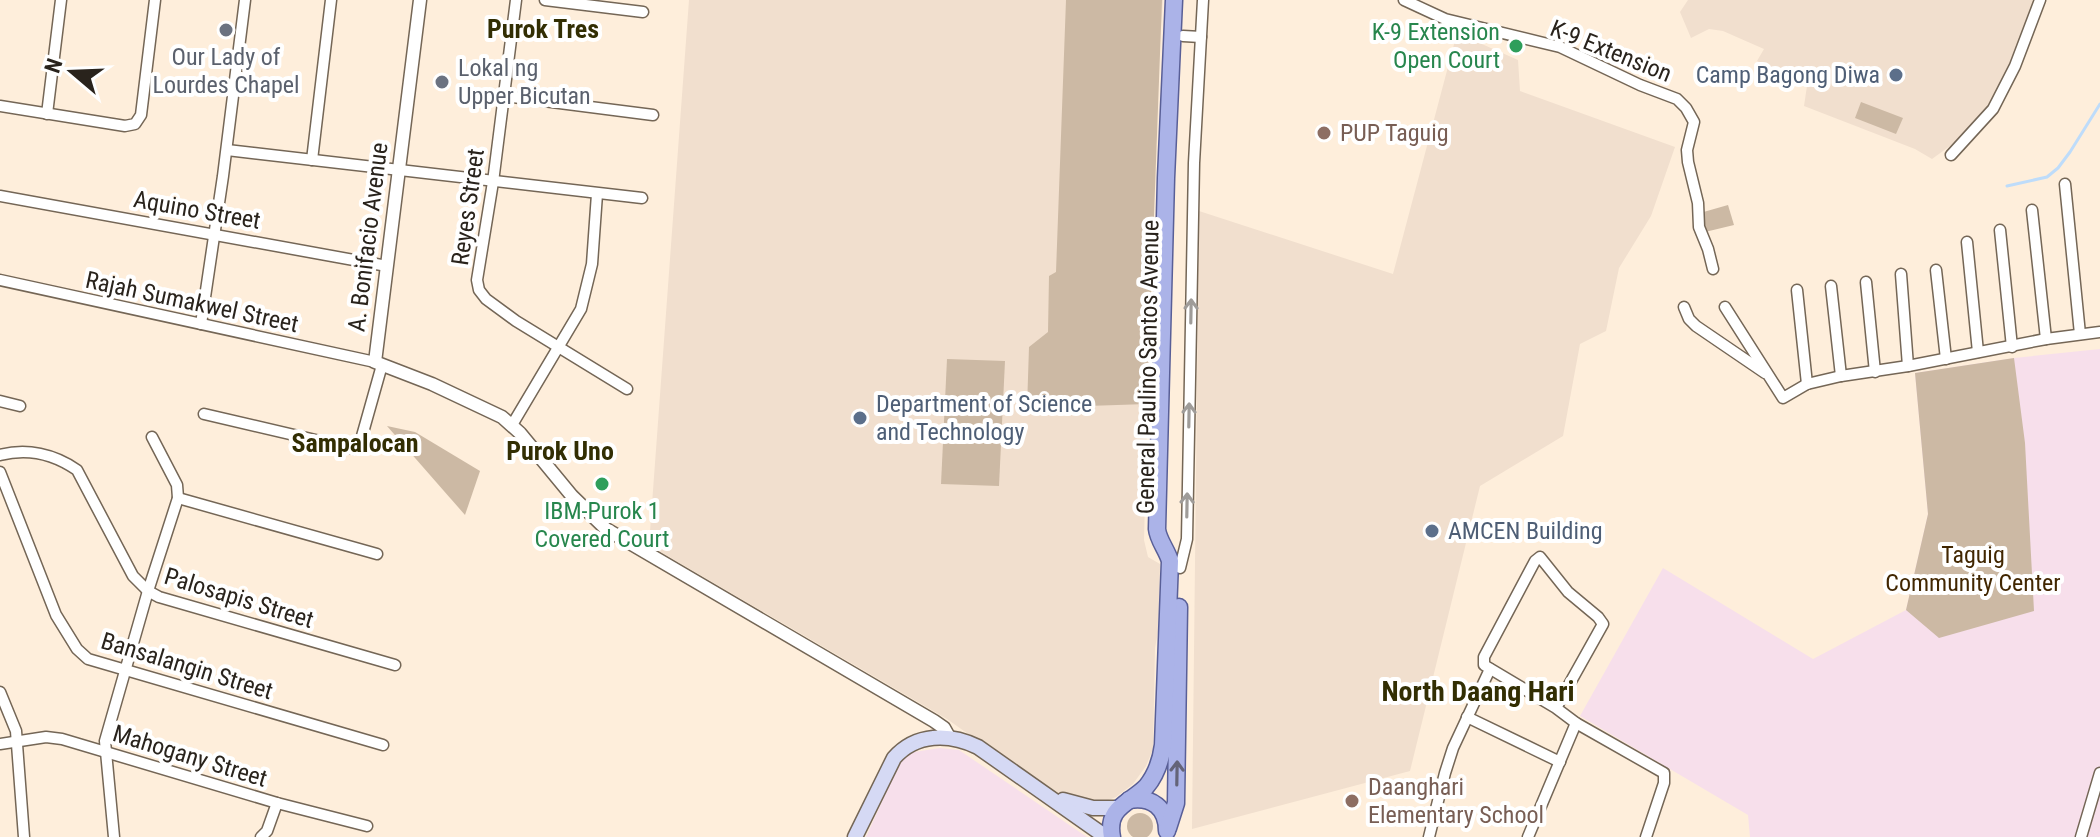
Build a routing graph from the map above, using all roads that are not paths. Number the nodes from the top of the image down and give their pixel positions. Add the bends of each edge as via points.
1 (61, 0) edge
2 (155, 0) edge
3 (245, 0) edge
4 (331, 0) edge
5 (420, 0) edge
6 (516, 0) edge
7 (545, 0) edge
8 (1174, 0) edge
9 (1185, 0) edge
10 (1203, 0) edge
11 (1404, 0) edge
12 (2040, 0) edge
13 (643, 12) dead end
14 (1183, 36) junction
15 (1201, 37) junction
16 (504, 96) junction
17 (0, 106) edge
18 (47, 114) junction
19 (653, 115) dead end
20 (227, 150) junction
21 (1951, 155) dead end
22 (312, 160) junction
23 (398, 171) junction
24 (493, 182) junction
25 (2065, 184) dead end
26 (597, 194) junction
27 (0, 196) edge
28 (642, 198) dead end
29 (2032, 210) dead end
30 (2000, 230) dead end
31 (215, 233) junction
32 (1967, 242) dead end
33 (387, 266) junction
34 (1713, 269) dead end
35 (1936, 270) dead end
36 (1901, 274) dead end
37 (0, 280) edge
38 (1866, 282) dead end
39 (1831, 286) dead end
40 (1797, 290) dead end
41 (1684, 307) dead end
42 (1725, 307) dead end
43 (201, 324) junction
44 (2100, 332) edge
45 (2080, 334) junction
46 (2046, 339) junction
47 (559, 347) junction
48 (2012, 347) junction
49 (1978, 352) junction
50 (1946, 359) junction
51 (378, 364) junction
52 (1908, 366) junction
53 (1875, 372) junction
54 (1770, 376) junction
55 (1841, 376) junction
56 (1807, 384) junction
57 (627, 389) dead end
58 (0, 401) edge
59 (20, 406) dead end
60 (204, 414) dead end
61 (512, 425) junction
62 (152, 437) dead end
63 (0, 455) edge
64 (0, 472) edge
65 (178, 498) junction
66 (377, 554) dead end
67 (1180, 568) junction
68 (148, 591) junction
69 (395, 665) dead end
70 (1487, 666) junction
71 (125, 670) junction
72 (0, 692) edge
73 (1556, 708) junction
74 (1467, 717) junction
75 (1576, 723) junction
76 (949, 737) junction
77 (16, 741) junction
78 (0, 744) edge
79 (383, 745) dead end
80 (105, 751) junction
81 (1560, 762) junction
82 (2100, 773) edge
83 (1048, 795) junction
84 (277, 803) junction
85 (1124, 804) junction
86 (367, 826) dead end
87 (1167, 834) edge
88 (24, 837) edge
89 (114, 837) edge
90 (261, 837) edge
91 (855, 837) edge
92 (1106, 837) edge
93 (1112, 837) edge
94 (1429, 837) edge
95 (1528, 837) edge
96 (1646, 837) edge
97 (2081, 837) edge

1 - 18 street
2 - 18 street via 141,115 135,124
3 - 20 street
4 - 22 street
5 - 23 street, A. Bonifacio Avenue
6 - 16 street, Reyes Street
7 - 13 street
8 - 85 main road, General Paulino Santos Avenue via 1157,529 1170,561 1163,745 1147,786
9 - 14 main road, General Paulino Santos Avenue
10 - 15 street
11 - 34 street, K-9 Extension via 1445,19 1560,47 1680,101 1694,122 1688,162 1699,227
12 - 21 street via 1993,109
14 - 15 street
14 - 67 main road, General Paulino Santos Avenue via 1169,528
67 -> 15 street via 1187,539
16 - 19 street
16 - 24 street, Reyes Street
17 - 18 street
20 - 22 street
20 - 31 street
22 - 23 street
23 - 24 street
23 - 33 street, A. Bonifacio Avenue
24 - 26 street
24 - 47 street, Reyes Street via 479,290
25 - 45 street
26 - 28 street
26 - 47 street via 585,298
27 - 31 street, Aquino Street
29 - 46 street
30 - 48 street
31 - 33 street, Aquino Street
31 - 43 street
32 - 49 street
33 - 51 street, A. Bonifacio Avenue
35 - 50 street
36 - 52 street
37 - 43 street, Rajah Sumakwel Street
38 - 53 street
39 - 55 street
40 - 56 street
41 - 54 street via 1696,326
42 - 54 street
43 - 51 street, Rajah Sumakwel Street
44 - 45 street
45 - 46 street
46 - 48 street
47 - 57 street, Reyes Street
47 - 61 street
48 - 49 street
49 - 50 street
50 - 52 street
51 - 60 street via 360,444 354,449
51 - 61 street, A. Bonifacio Avenue via 454,394
52 - 53 street
53 - 55 street
54 - 56 street via 1783,398
55 - 56 street
58 - 59 street
61 - 76 street, A. Bonifacio Avenue via 606,529 934,721
62 - 65 street via 177,485
63 - 68 street, Palosapis Street via 31,452 77,470 133,576
64 - 71 street, Bansalangin Street via 45,592 77,649 88,659
65 - 66 street
65 - 68 street
87 -> 67 main road, General Paulino Santos Avenue via 1176,803
68 - 69 street, Palosapis Street
68 - 71 street
70 - 73 street
70 - 73 street via 1484,657 1540,557 1603,624
70 - 74 street
71 - 79 street, Bansalangin Street
71 - 80 street
72 - 77 street
73 - 75 street
74 - 81 street
74 - 94 street via 1445,773
75 - 81 street
75 - 96 street via 1664,773
76 - 83 main road via 978,747
76 - 91 main road via 927,739 900,751
77 - 78 street, Mahogany Street
77 - 80 street, Mahogany Street via 46,737
77 - 88 street
80 - 84 street, Mahogany Street
80 - 89 street
81 - 95 street
82 - 97 street
83 - 85 main road via 1103,809
83 - 92 main road
84 - 86 street, Mahogany Street
84 - 90 street
85 - 87 main road via 1139,799 1157,805
85 - 93 main road via 1112,818

